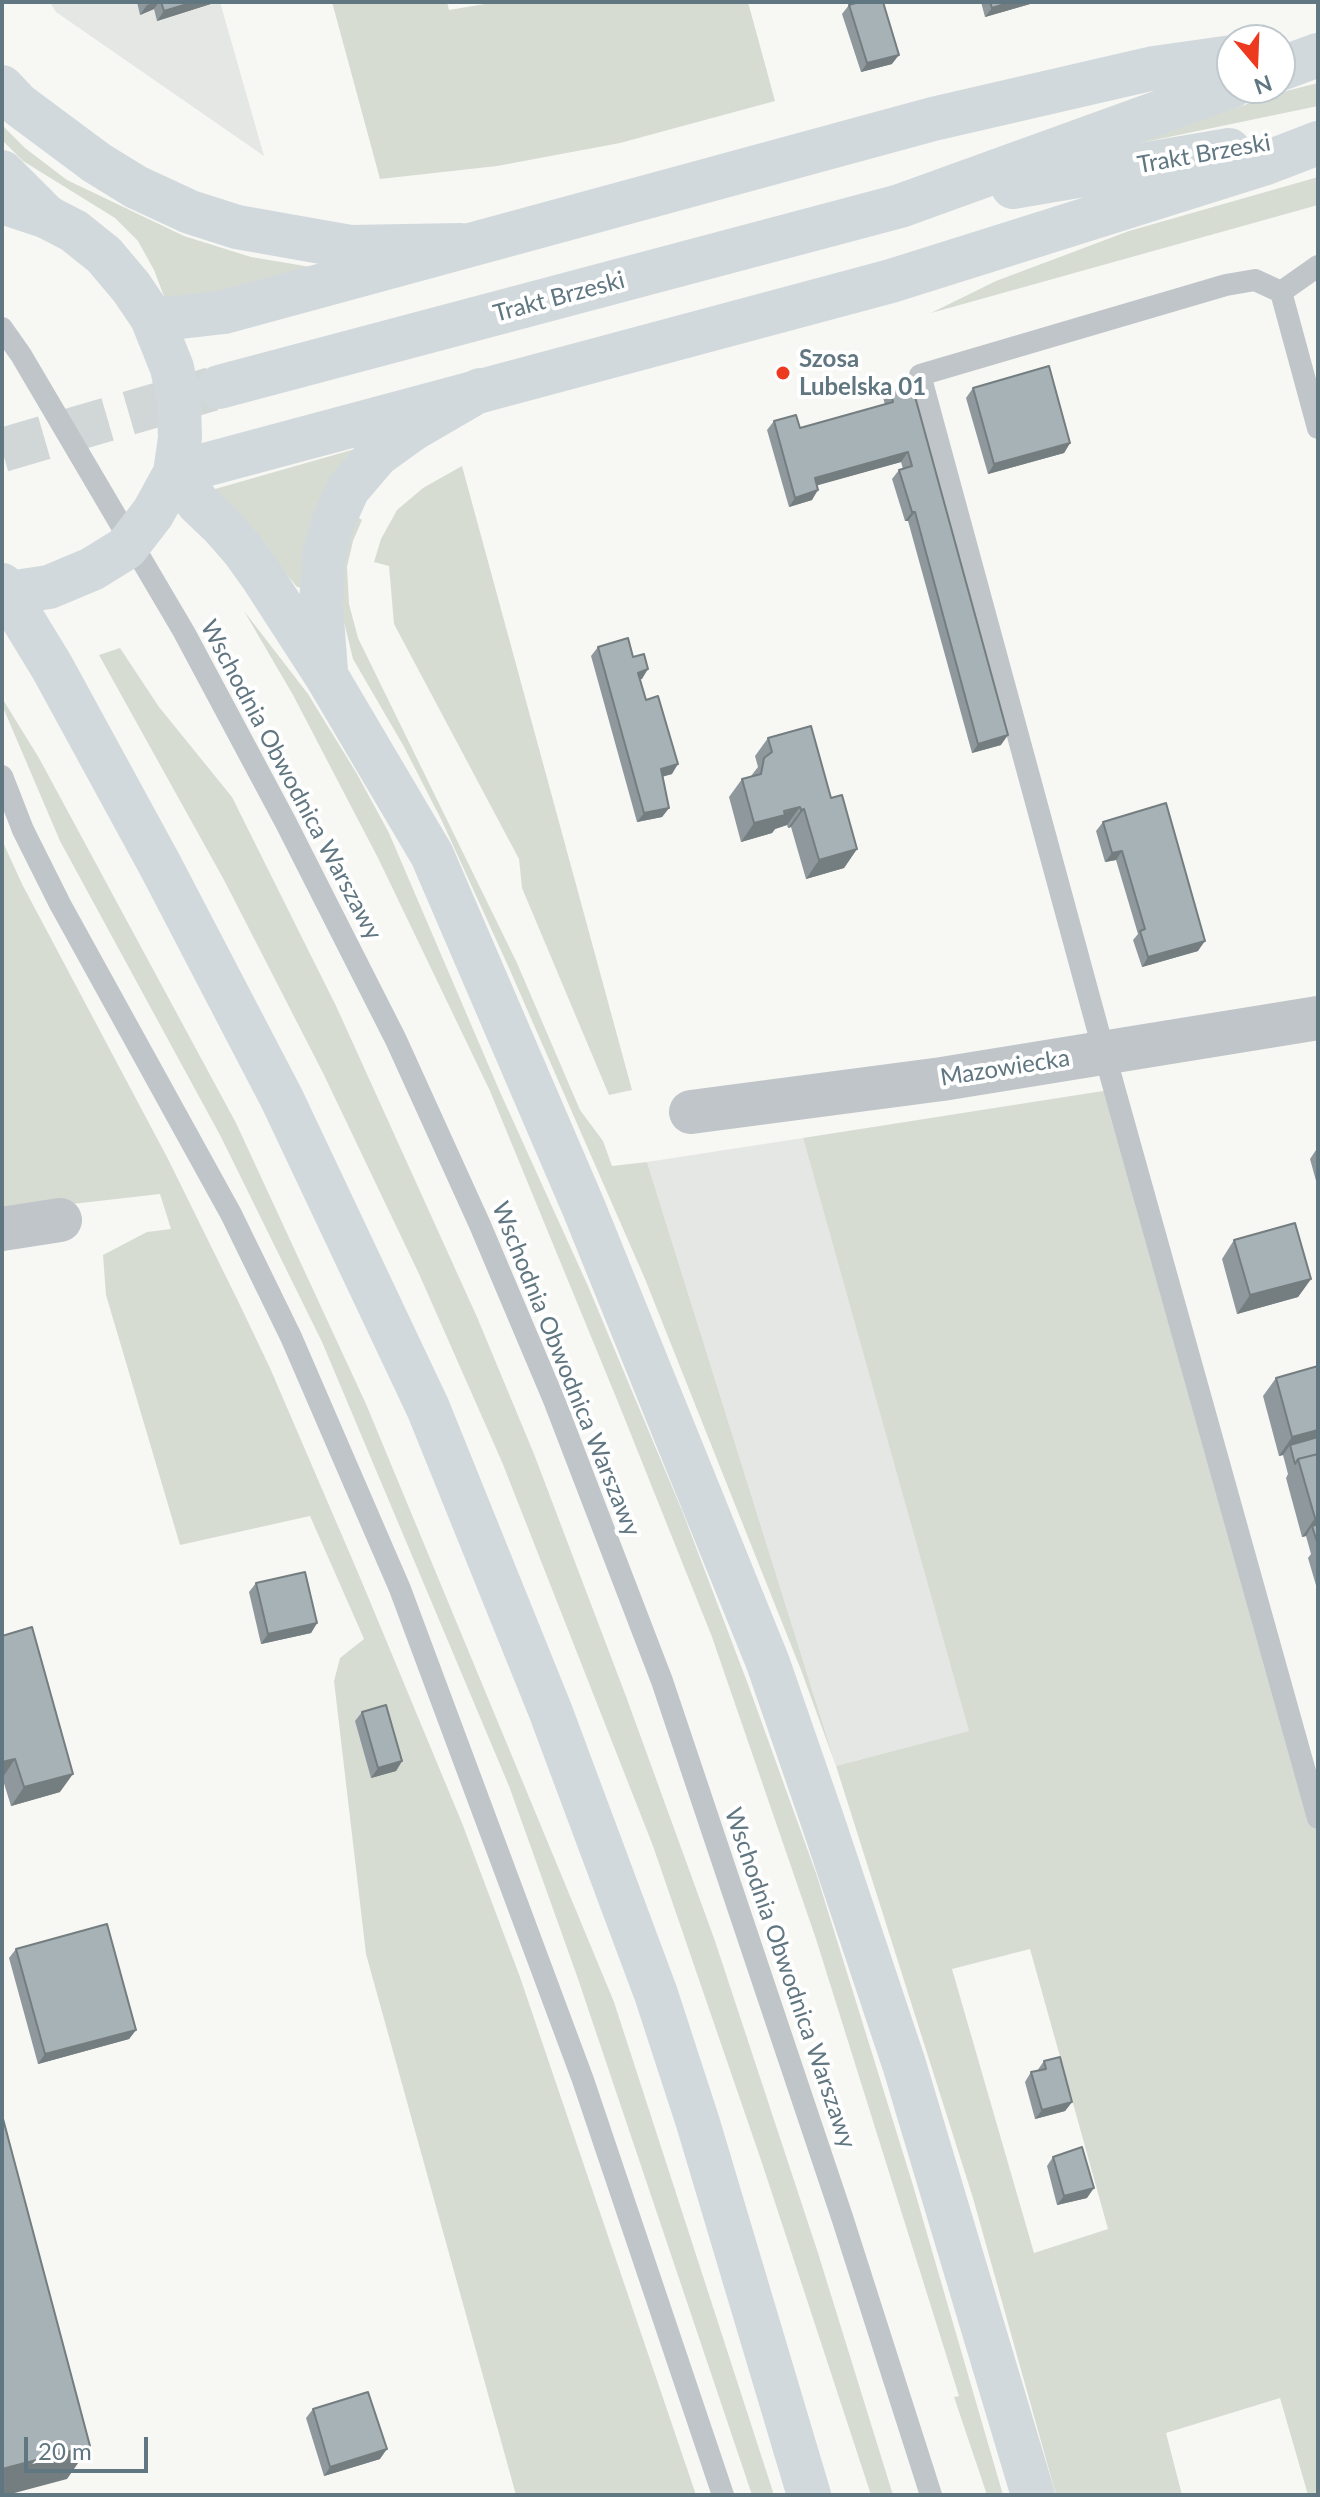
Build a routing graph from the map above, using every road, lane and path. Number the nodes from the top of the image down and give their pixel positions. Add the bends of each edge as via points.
1 (1318, 45) edge
2 (1296, 48) edge
3 (1318, 55) edge
4 (1216, 59) edge
5 (1296, 63) edge
6 (2, 87) edge
7 (1216, 92) edge
8 (1318, 135) edge
9 (1318, 143) edge
10 (2, 172) edge
11 (2, 202) edge
12 (900, 206) junction
13 (47, 217) junction
14 (461, 245) junction
15 (1318, 266) edge
16 (1281, 292) junction
17 (152, 318) junction
18 (2, 328) edge
19 (219, 387) tunnel mouth
20 (480, 390) junction
21 (1318, 428) edge
22 (175, 473) junction
23 (2, 585) edge
24 (2, 594) edge
25 (327, 677) junction
26 (2, 776) edge
27 (1318, 1018) edge
28 (1104, 1052) junction
29 (691, 1112) dead end
30 (60, 1220) dead end
31 (2, 1229) edge
32 (1318, 1818) edge
33 (723, 2495) edge
34 (809, 2495) edge
35 (931, 2495) edge
36 (1033, 2495) edge

1 - 2 main road
3 - 5 main road
4 - 14 main road via 1154,68 933,119
6 - 14 main road via 97,163 190,212 237,227 350,247
7 - 12 main road, Trakt Brzeski
8 - 12 main road, Trakt Brzeski
9 - 20 main road via 891,281
10 - 13 main road
11 - 13 main road
12 - 19 main road, Trakt Brzeski
13 - 17 main road via 104,255
14 - 17 main road via 224,312
15 - 16 lane
16 - 21 lane
16 - 28 lane via 1255,280 1226,285 920,375
17 - 22 main road via 179,402
18 - 35 lane, Wschodnia Obwodnica Warszawy via 184,632 286,823 396,1040 480,1225 662,1681
20 - 22 main road
20 - 25 main road via 377,455 348,489 324,554
22 - 24 main road via 126,548 49,587
22 - 25 main road via 243,550
23 - 34 main road via 160,865 282,1099 428,1408 550,1710 656,1994
25 - 36 main road via 432,855 583,1206 768,1663 904,2064
26 - 33 lane via 60,904 231,1214 291,1337 400,1589 583,2080
27 - 28 street, Mazowiecka
28 - 29 street, Mazowiecka
28 - 32 lane
30 - 31 street

